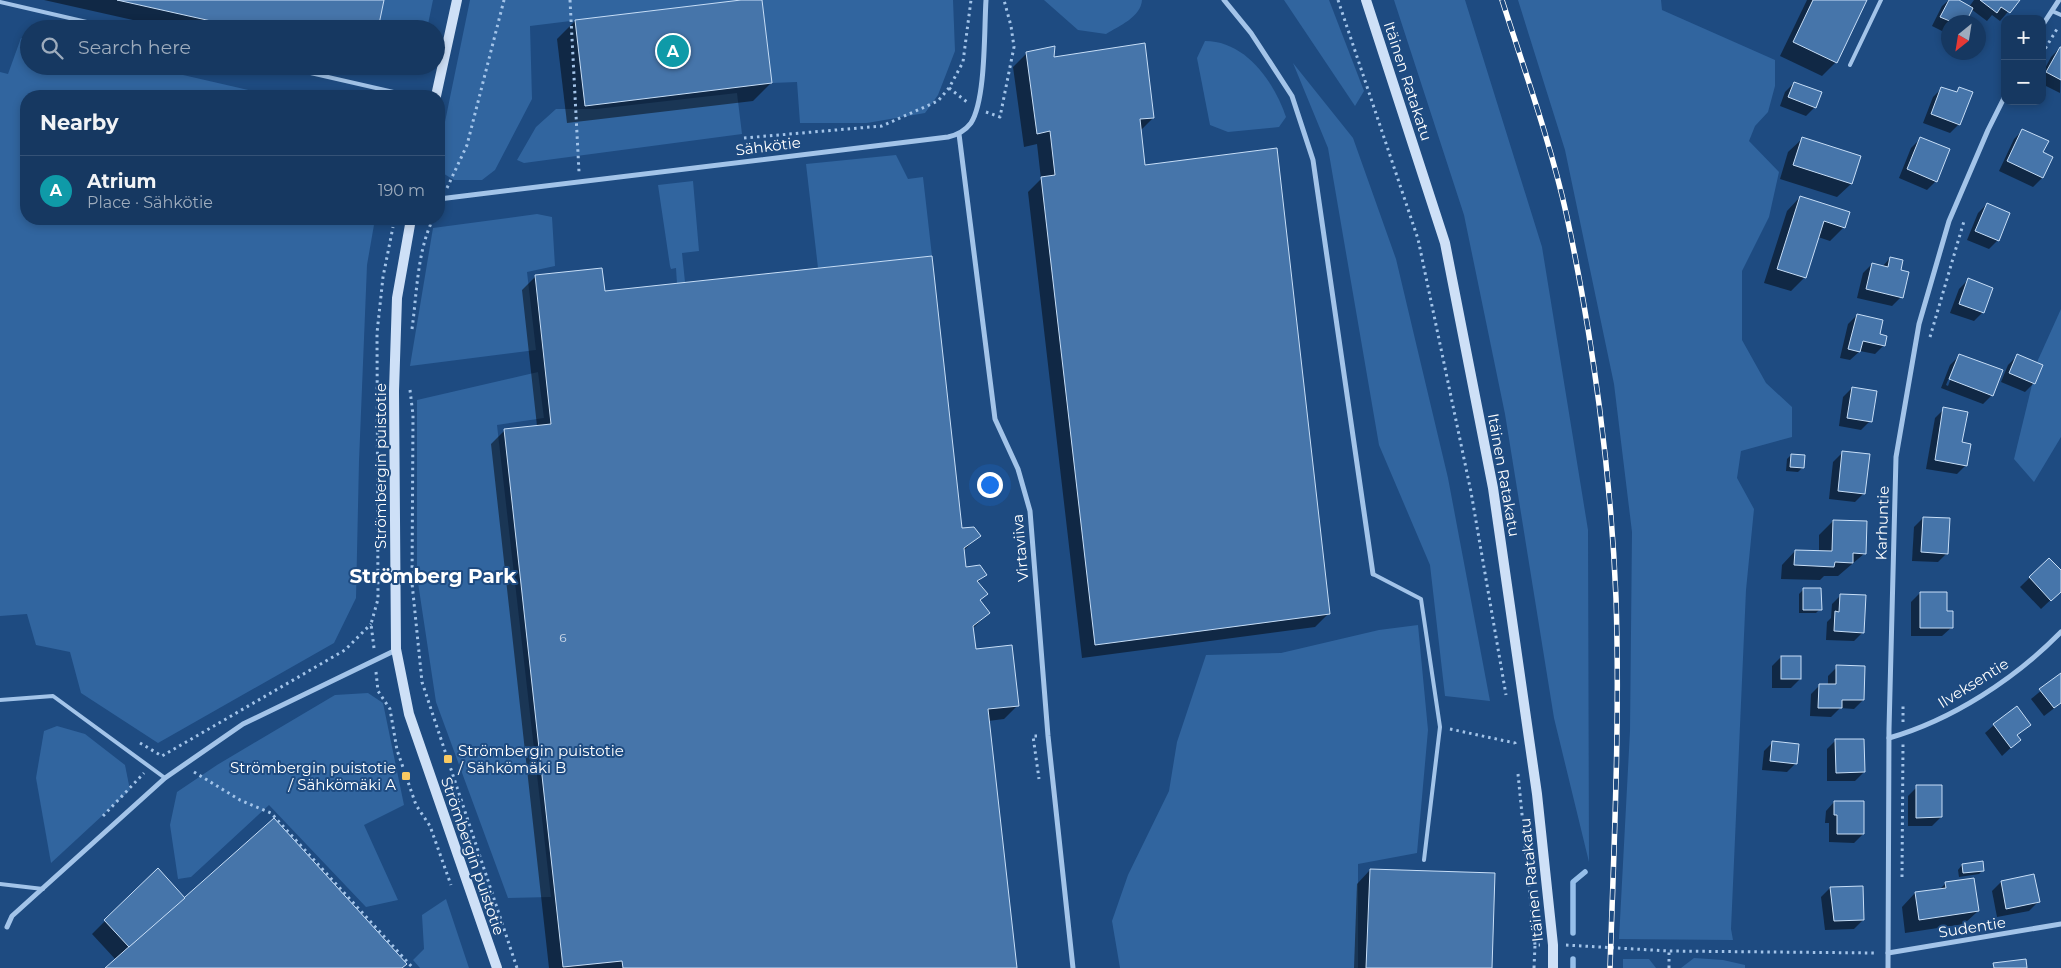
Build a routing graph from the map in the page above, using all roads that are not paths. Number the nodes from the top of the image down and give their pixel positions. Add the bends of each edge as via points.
1 (457, 0) edge
2 (986, 0) edge
3 (1224, 0) edge
4 (1366, 0) edge
5 (1881, 0) edge
6 (2059, 0) edge
7 (0, 2) edge
8 (2052, 11) junction
9 (2061, 15) edge
10 (78, 20) edge
11 (2046, 20) edge
12 (445, 55) edge
13 (1850, 65) dead end
14 (319, 75) edge
15 (441, 75) edge
16 (385, 90) edge
17 (437, 90) edge
18 (2001, 104) edge
19 (959, 134) junction
20 (445, 198) edge
21 (410, 225) edge
22 (1373, 574) joint
23 (2061, 632) edge
24 (396, 649) junction
25 (0, 700) edge
26 (1889, 738) junction
27 (166, 778) junction
28 (1424, 860) dead end
29 (0, 884) edge
30 (42, 889) junction
31 (2061, 924) edge
32 (7, 927) dead end
33 (1888, 953) junction
34 (497, 968) edge
35 (1073, 968) edge
36 (1553, 968) edge
37 (1888, 968) edge

1 - 12 street
2 - 19 street via 978,109 970,125
3 - 22 street via 1251,33 1292,96 1313,160
4 - 36 street, Itäinen Ratakatu via 1445,243 1492,488 1537,794
5 - 13 lane
6 - 8 street
7 - 10 lane
8 - 9 lane
8 - 11 street
14 - 16 lane
15 - 17 street
18 - 26 street, Karhuntie via 1949,221 1919,324 1909,379 1896,457
19 - 20 street, Sähkötie
19 - 35 street, Virtaviiva via 995,419 1018,469 1030,511 1048,736
21 - 24 street, Strömbergin puistotie via 396,298
22 - 28 lane via 1422,599 1440,727
23 - 26 street, Ilveksentie via 2002,682 1920,729
24 - 27 street via 243,724
24 - 34 street, Strömbergin puistotie via 412,724
25 - 27 lane via 53,696
26 - 33 street, Karhuntie
27 - 30 street
29 - 30 lane
30 - 32 street via 12,916
31 - 33 street, Sudentie
33 - 37 street, Karhuntie

